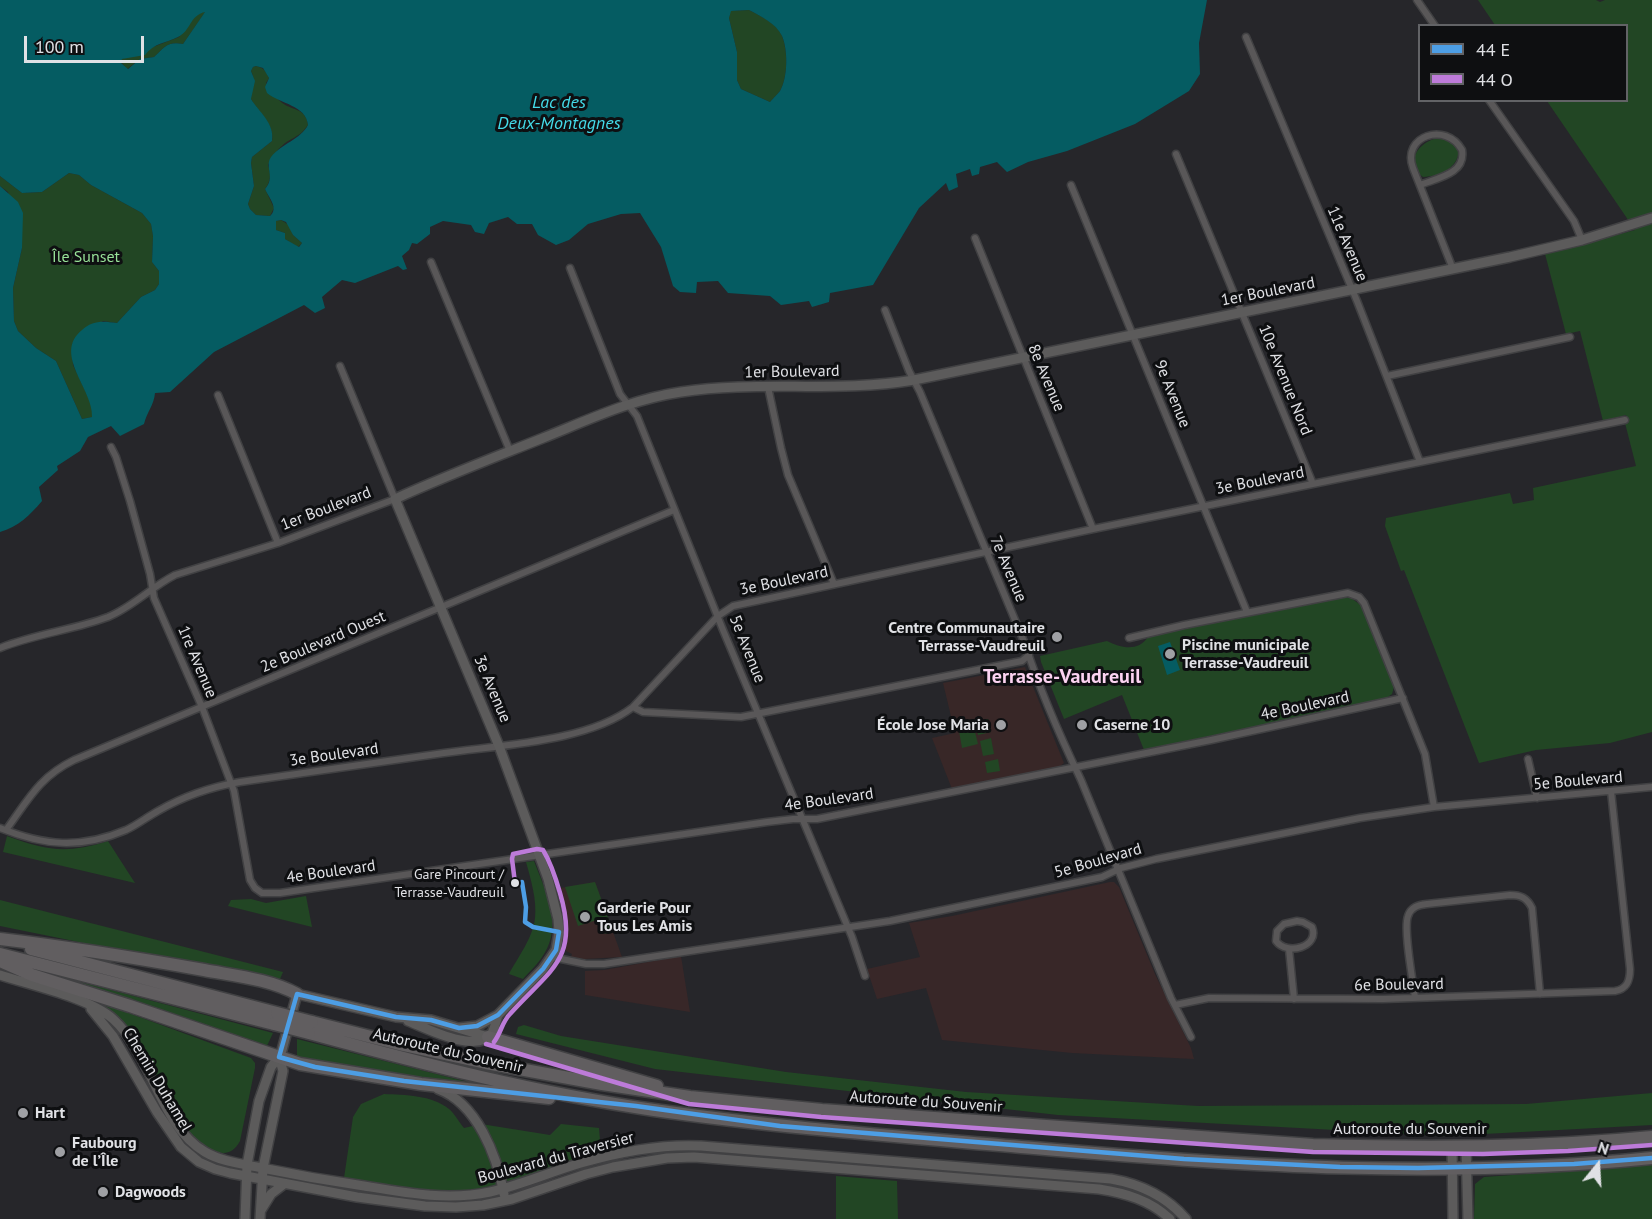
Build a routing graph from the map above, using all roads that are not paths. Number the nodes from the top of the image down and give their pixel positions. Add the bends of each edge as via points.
1 (1417, 0) edge
2 (1434, 24) edge
3 (1246, 37) dead end
4 (1490, 102) edge
5 (1176, 154) dead end
6 (1071, 185) dead end
7 (1420, 185) junction
8 (1652, 218) edge
9 (975, 238) dead end
10 (1582, 240) junction
11 (431, 262) dead end
12 (570, 268) dead end
13 (1453, 269) junction
14 (1352, 291) junction
15 (885, 310) dead end
16 (1243, 312) junction
17 (1133, 335) junction
18 (1570, 337) dead end
19 (1023, 358) junction
20 (340, 366) dead end
21 (1387, 376) junction
22 (914, 380) junction
23 (768, 387) junction
24 (218, 395) dead end
25 (628, 404) junction
26 (1625, 420) dead end
27 (111, 447) dead end
28 (510, 451) junction
29 (1420, 462) junction
30 (1313, 484) junction
31 (395, 499) junction
32 (1203, 507) junction
33 (674, 510) junction
34 (1093, 529) junction
35 (278, 543) junction
36 (986, 552) junction
37 (834, 584) junction
38 (153, 589) junction
39 (442, 608) junction
40 (1247, 612) junction
41 (718, 616) junction
42 (1129, 638) dead end
43 (0, 648) edge
44 (1029, 655) junction
45 (1403, 698) junction
46 (202, 707) junction
47 (633, 707) junction
48 (759, 715) junction
49 (499, 746) junction
50 (1528, 759) dead end
51 (1075, 768) junction
52 (232, 783) junction
53 (1652, 787) edge
54 (1611, 791) junction
55 (1537, 798) junction
56 (1434, 807) junction
57 (803, 819) junction
58 (3, 829) edge
59 (538, 856) junction
60 (1117, 870) junction
61 (255, 888) joint
62 (847, 926) junction
63 (0, 940) edge
64 (1289, 949) junction
65 (0, 954) edge
66 (552, 957) junction
67 (0, 961) edge
68 (0, 975) edge
69 (865, 976) dead end
70 (297, 994) junction
71 (1540, 994) junction
72 (1415, 998) junction
73 (1294, 999) junction
74 (82, 1002) junction
75 (1175, 1005) junction
76 (498, 1015) junction
77 (396, 1017) junction
78 (275, 1018) junction
79 (310, 1028) junction
80 (459, 1028) junction
81 (488, 1036) junction
82 (1191, 1036) dead end
83 (279, 1057) junction
84 (421, 1084) junction
85 (690, 1096) junction
86 (619, 1104) junction
87 (1652, 1137) edge
88 (1452, 1146) junction
89 (1466, 1146) junction
90 (1652, 1158) edge
91 (248, 1165) junction
92 (263, 1168) junction
93 (1467, 1168) junction
94 (1452, 1169) junction
95 (246, 1176) junction
96 (261, 1179) junction
97 (285, 1184) junction
98 (503, 1189) junction
99 (509, 1200) junction
100 (260, 1216) edge
101 (245, 1219) edge
102 (1170, 1219) edge
103 (1186, 1219) edge
104 (1453, 1219) edge
105 (1468, 1219) edge

1 - 2 street
3 - 14 street, 11e Avenue
4 - 10 street via 1574,221
5 - 16 street, 10e Avenue Nord
6 - 17 street, 9e Avenue
7 - 7 street via 1453,172 1460,164 1462,150 1451,138 1441,134 1430,136 1412,148 1410,162
7 - 13 street
8 - 10 street, 1er Boulevard
9 - 19 street, 8e Avenue
10 - 13 street, 1er Boulevard
11 - 28 street
12 - 25 street, 5e Avenue via 620,394
13 - 14 street, 1er Boulevard
14 - 16 street, 1er Boulevard
14 - 21 street, 11e Avenue
15 - 22 street, 7e Avenue
16 - 17 street, 1er Boulevard
16 - 30 street, 10e Avenue Nord
17 - 19 street, 1er Boulevard
17 - 32 street, 9e Avenue
18 - 21 street
19 - 22 street, 1er Boulevard
19 - 34 street, 8e Avenue
20 - 31 street, 3e Avenue
21 - 29 street, 11e Avenue
22 - 23 street, 1er Boulevard
22 - 36 street, 7e Avenue
23 - 25 street, 1er Boulevard via 684,392
23 - 37 street via 789,475
24 - 35 street
25 - 28 street, 1er Boulevard
25 - 33 street, 5e Avenue via 637,416
26 - 29 street, 3e Boulevard
27 - 38 street, 1re Avenue
28 - 31 street, 1er Boulevard
29 - 30 street, 3e Boulevard
30 - 32 street, 3e Boulevard
31 - 35 street, 1er Boulevard
31 - 39 street, 3e Avenue
32 - 34 street, 3e Boulevard
32 - 40 street, 9e Avenue
33 - 39 street, 2e Boulevard Ouest
33 - 41 street, 5e Avenue
34 - 36 street, 3e Boulevard
35 - 38 street, 1er Boulevard via 187,570
36 - 37 street, 3e Boulevard
36 - 44 street, 7e Avenue
37 - 41 street, 3e Boulevard via 748,602 727,608
38 - 43 street, 1er Boulevard via 107,617
38 - 46 street, 1re Avenue
39 - 46 street, 2e Boulevard Ouest
39 - 49 street, 3e Avenue
40 - 42 street
40 - 45 street via 1348,593 1359,597
41 - 47 street, 3e Boulevard
41 - 48 street, 5e Avenue
44 - 48 street via 1022,661
44 - 51 street, 7e Avenue
45 - 51 street, 4e Boulevard
45 - 56 street via 1425,754
46 - 52 street, 1re Avenue
46 - 58 street, 2e Boulevard Ouest via 58,768 40,783
47 - 48 street via 643,712 719,717
47 - 49 street, 3e Boulevard via 594,727
48 - 57 street, 5e Avenue
49 - 52 street, 3e Boulevard
49 - 59 street, 3e Avenue
50 - 55 street
51 - 57 street, 4e Boulevard
51 - 60 street, 7e Avenue
52 - 58 street, 3e Boulevard via 178,800 127,830 89,841 51,844
52 - 61 street, 1re Avenue via 250,880
53 - 54 street, 5e Boulevard
54 - 55 street, 5e Boulevard
54 - 71 street, 6e Boulevard via 1630,980 1615,992
55 - 56 street, 5e Boulevard
56 - 60 street, 5e Boulevard via 1315,827
57 - 59 street, 4e Boulevard
57 - 62 street, 5e Avenue
59 - 61 street, 4e Boulevard via 280,893 267,894
59 - 66 street, 3e Avenue via 558,919 558,945
60 - 62 street, 5e Boulevard via 1102,877 985,902
60 - 75 street, 7e Avenue
62 - 66 street, 5e Boulevard via 604,964
62 - 69 street, 5e Avenue
63 - 70 highway via 76,948 222,974 281,986
63 - 78 highway, Autoroute du Souvenir
64 - 64 street via 1276,941 1280,926 1297,921 1312,927 1311,941
64 - 73 street
65 - 78 highway, Autoroute du Souvenir
66 - 76 street
67 - 83 highway
68 - 74 street, Chemin Duhamel
70 - 77 street
70 - 83 street
71 - 72 street, 6e Boulevard
71 - 72 street via 1532,908 1521,896 1510,895 1420,905 1411,910 1406,925
72 - 73 street, 6e Boulevard
73 - 75 street, 6e Boulevard via 1207,998
74 - 91 street, Chemin Duhamel via 108,1015 123,1030 191,1142 214,1157
74 - 95 street, Chemin Duhamel via 110,1030 181,1147 207,1166
75 - 82 street, 7e Avenue
76 - 80 street via 477,1026
76 - 81 street
77 - 80 street via 431,1020
77 - 81 street via 461,1041
78 - 79 highway, Autoroute du Souvenir, bridge
79 - 85 highway, Autoroute du Souvenir via 602,1084
79 - 86 highway, Autoroute du Souvenir via 501,1081
80 - 81 street
81 - 85 highway
83 - 84 highway
83 - 91 street via 262,1089
83 - 92 street via 284,1071
84 - 86 highway
84 - 98 street via 451,1095 473,1115
85 - 88 highway, Autoroute du Souvenir via 822,1110 1251,1142
86 - 94 highway, Autoroute du Souvenir via 817,1130 1085,1152 1303,1167
87 - 89 highway, Autoroute du Souvenir
88 - 89 highway, Autoroute du Souvenir
88 - 94 street
89 - 93 street
90 - 93 highway, Autoroute du Souvenir
91 - 92 street, Boulevard du Traversier
91 - 95 street
92 - 96 street
92 - 98 street, Boulevard du Traversier via 426,1195 460,1196
93 - 94 highway, Autoroute du Souvenir
93 - 105 street
94 - 104 street
95 - 96 street, Boulevard du Traversier
95 - 101 street
96 - 97 street, Boulevard du Traversier
96 - 100 street
97 - 99 street, Boulevard du Traversier via 425,1206 467,1207
97 - 100 street via 268,1197
98 - 99 street
98 - 103 street, Boulevard du Traversier via 598,1159 688,1145 1111,1179 1152,1192
99 - 102 street, Boulevard du Traversier via 613,1167 694,1157 1099,1189 1139,1199

